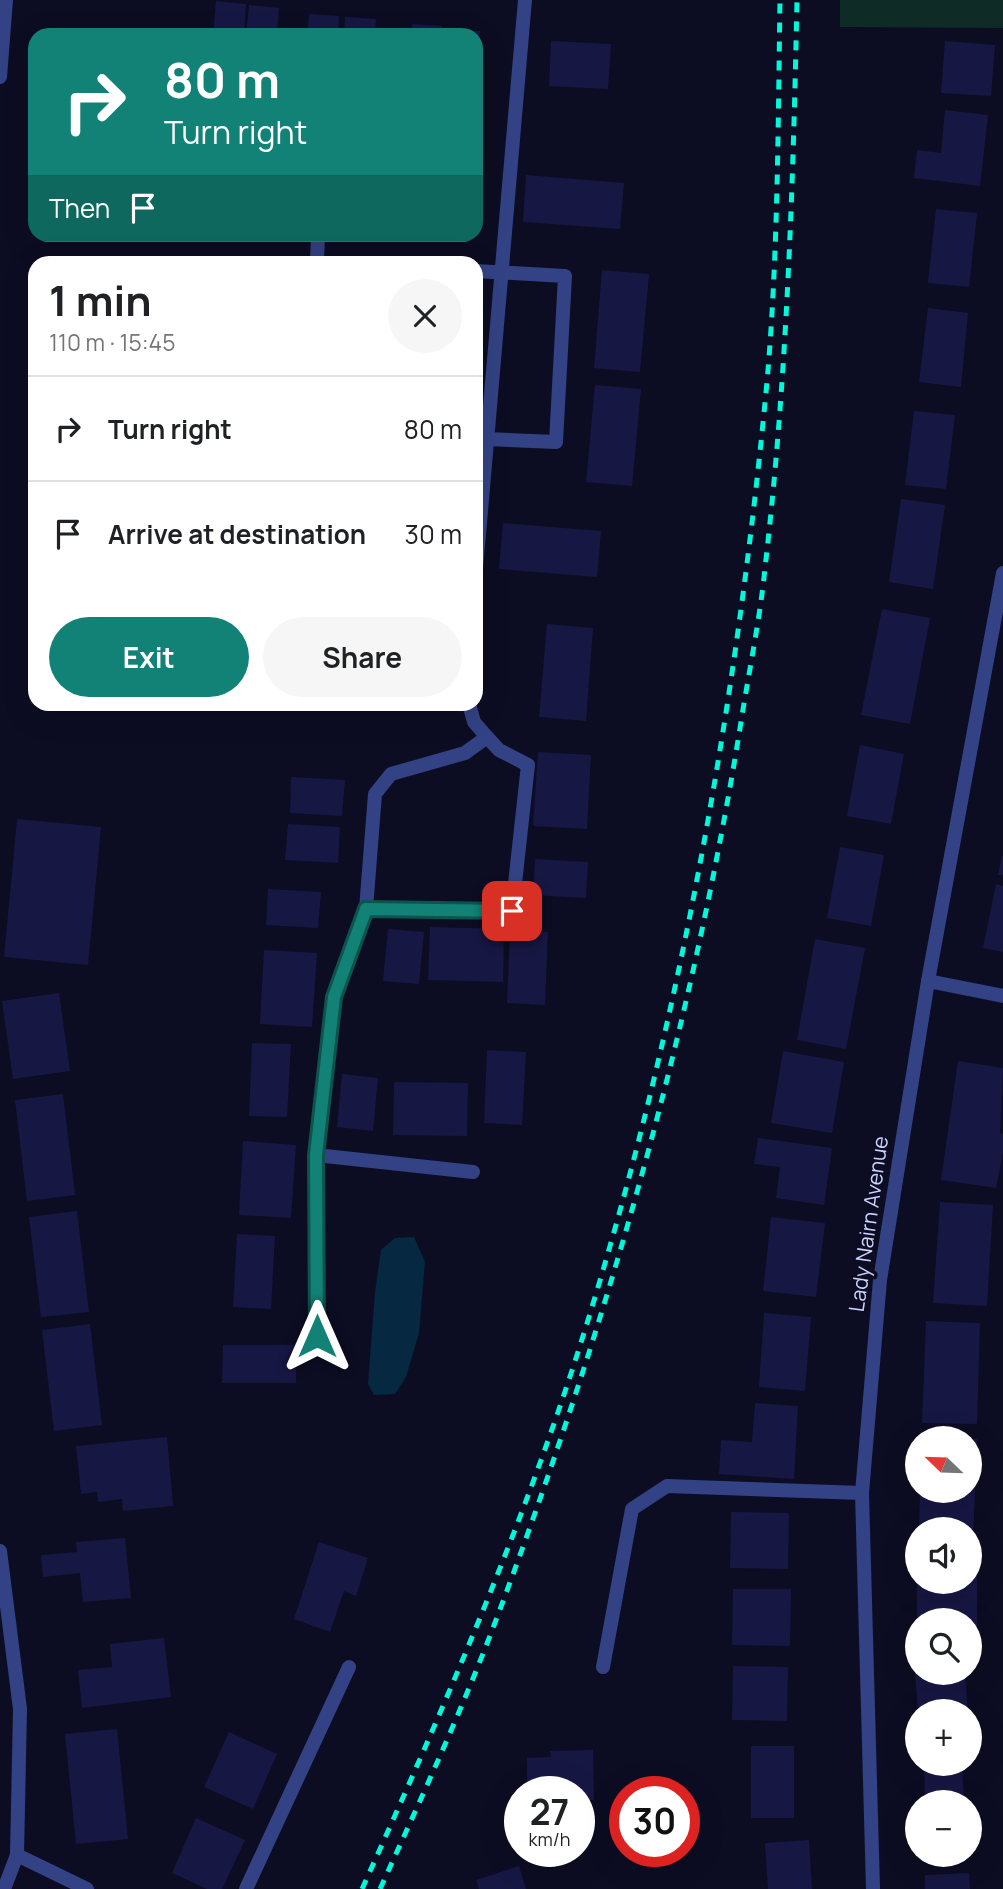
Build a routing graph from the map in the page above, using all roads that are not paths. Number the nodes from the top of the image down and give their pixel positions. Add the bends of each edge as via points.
1 (6, 0) edge
2 (525, 0) edge
3 (0, 77) edge
4 (483, 271) edge
5 (499, 272) junction
6 (486, 439) junction
7 (483, 478) edge
8 (1003, 573) edge
9 (471, 711) edge
10 (488, 737) junction
11 (366, 909) junction
12 (928, 981) junction
13 (1003, 996) edge
14 (316, 1155) junction
15 (473, 1172) dead end
16 (317, 1336) dead end
17 (862, 1493) junction
18 (0, 1551) edge
19 (349, 1667) dead end
20 (603, 1667) dead end
21 (18, 1855) junction
22 (4, 1889) edge
23 (87, 1889) edge
24 (246, 1889) edge
25 (873, 1889) edge

1 - 3 street
2 - 5 street
4 - 5 street
5 - 6 street
5 - 6 street via 565,276 556,442
6 - 7 street
8 - 12 street, Lady Nairn Avenue
9 - 10 street
10 - 11 street via 465,753 391,774 374,794
10 - 11 street via 499,750 528,765 512,911
11 - 14 street via 334,997
12 - 13 street
12 - 17 street, Lady Nairn Avenue via 880,1280
14 - 15 street
14 - 16 street
17 - 20 street via 667,1486 632,1509
17 - 25 street, Lady Nairn Avenue
18 - 21 street via 20,1709
19 - 24 street
21 - 22 street
21 - 23 street

